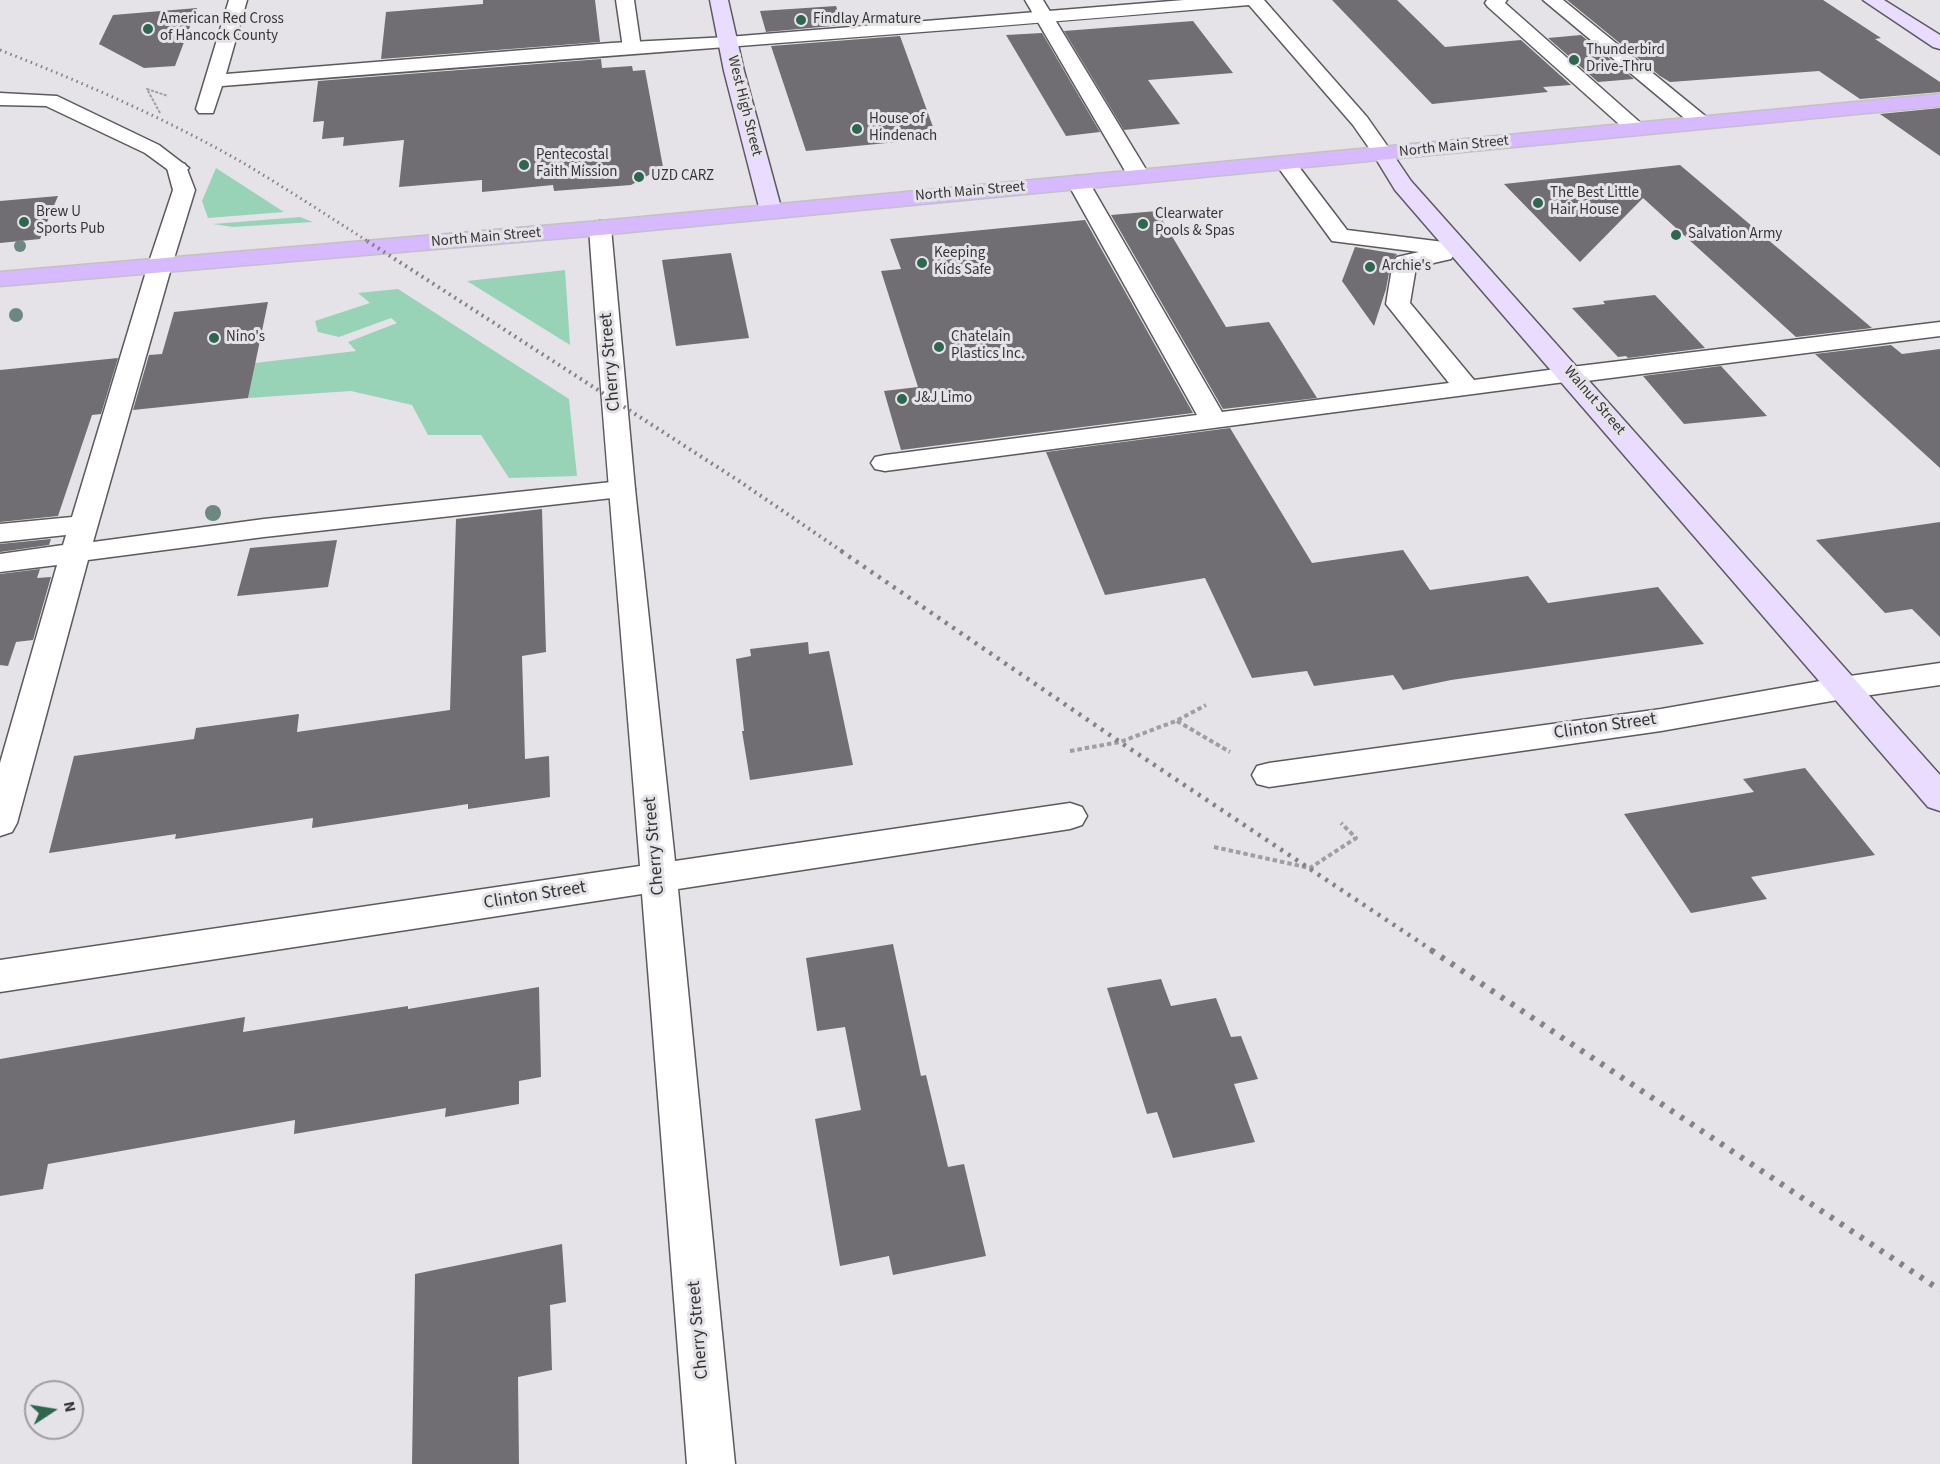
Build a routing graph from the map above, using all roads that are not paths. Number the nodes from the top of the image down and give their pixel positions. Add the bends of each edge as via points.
1 (238, 0) edge
2 (625, 0) edge
3 (718, 0) edge
4 (1034, 0) edge
5 (1249, 0) edge
6 (1254, 0) edge
7 (1498, 0) edge
8 (1552, 0) edge
9 (1872, 0) edge
10 (1045, 17) junction
11 (1940, 43) edge
12 (728, 44) junction
13 (632, 48) junction
14 (214, 81) junction
15 (0, 99) edge
16 (1940, 100) edge
17 (206, 109) road end
18 (1702, 123) junction
19 (1636, 129) junction
20 (1383, 154) junction
21 (1286, 163) junction
22 (1139, 177) junction
23 (1078, 182) junction
24 (771, 211) junction
25 (600, 228) junction
26 (1460, 250) junction
27 (160, 265) junction
28 (0, 279) edge
29 (1940, 329) edge
30 (1571, 375) junction
31 (1467, 388) junction
32 (1214, 421) junction
33 (885, 463) dead end
34 (621, 489) junction
35 (84, 524) junction
36 (0, 533) edge
37 (75, 554) junction
38 (0, 562) edge
39 (1940, 674) edge
40 (1843, 688) junction
41 (1269, 775) road end
42 (1940, 798) edge
43 (1071, 816) dead end
44 (0, 823) edge
45 (658, 877) junction
46 (0, 976) edge
47 (711, 1464) edge

1 - 14 street
2 - 13 street
3 - 12 street, West High Street
4 - 10 street
5 - 10 street
6 - 20 street, Walnut Street via 1360,121
7 - 19 street via 1494,3
8 - 18 street
9 - 11 street
10 - 12 street
10 - 22 street
12 - 13 street
12 - 24 street, West High Street
13 - 14 street
14 - 17 street
15 - 27 street via 50,100 147,147 178,168 184,190
16 - 18 main road, North Main Street
18 - 19 main road, North Main Street
19 - 20 main road, North Main Street
20 - 21 main road, North Main Street
20 - 26 street, Walnut Street via 1403,185
21 - 22 main road, North Main Street
21 - 26 street via 1340,236
22 - 23 main road, North Main Street
23 - 24 main road, North Main Street
23 - 32 street
24 - 25 main road, North Main Street
25 - 27 main road, North Main Street
25 - 34 street, Cherry Street
26 - 30 street, Walnut Street
26 - 31 street via 1405,262 1398,304
27 - 28 main road, North Main Street
27 - 35 street
29 - 30 street
30 - 31 street
30 - 40 street, Walnut Street
31 - 32 street
32 - 33 street
34 - 37 street via 264,528
34 - 45 street, Cherry Street
35 - 36 street
35 - 37 street
37 - 38 street
37 - 44 street
39 - 40 street, Clinton Street
40 - 41 street, Clinton Street via 1661,720
40 - 42 street, Walnut Street
43 - 45 street, Clinton Street
45 - 46 street, Clinton Street
45 - 47 street, Cherry Street

